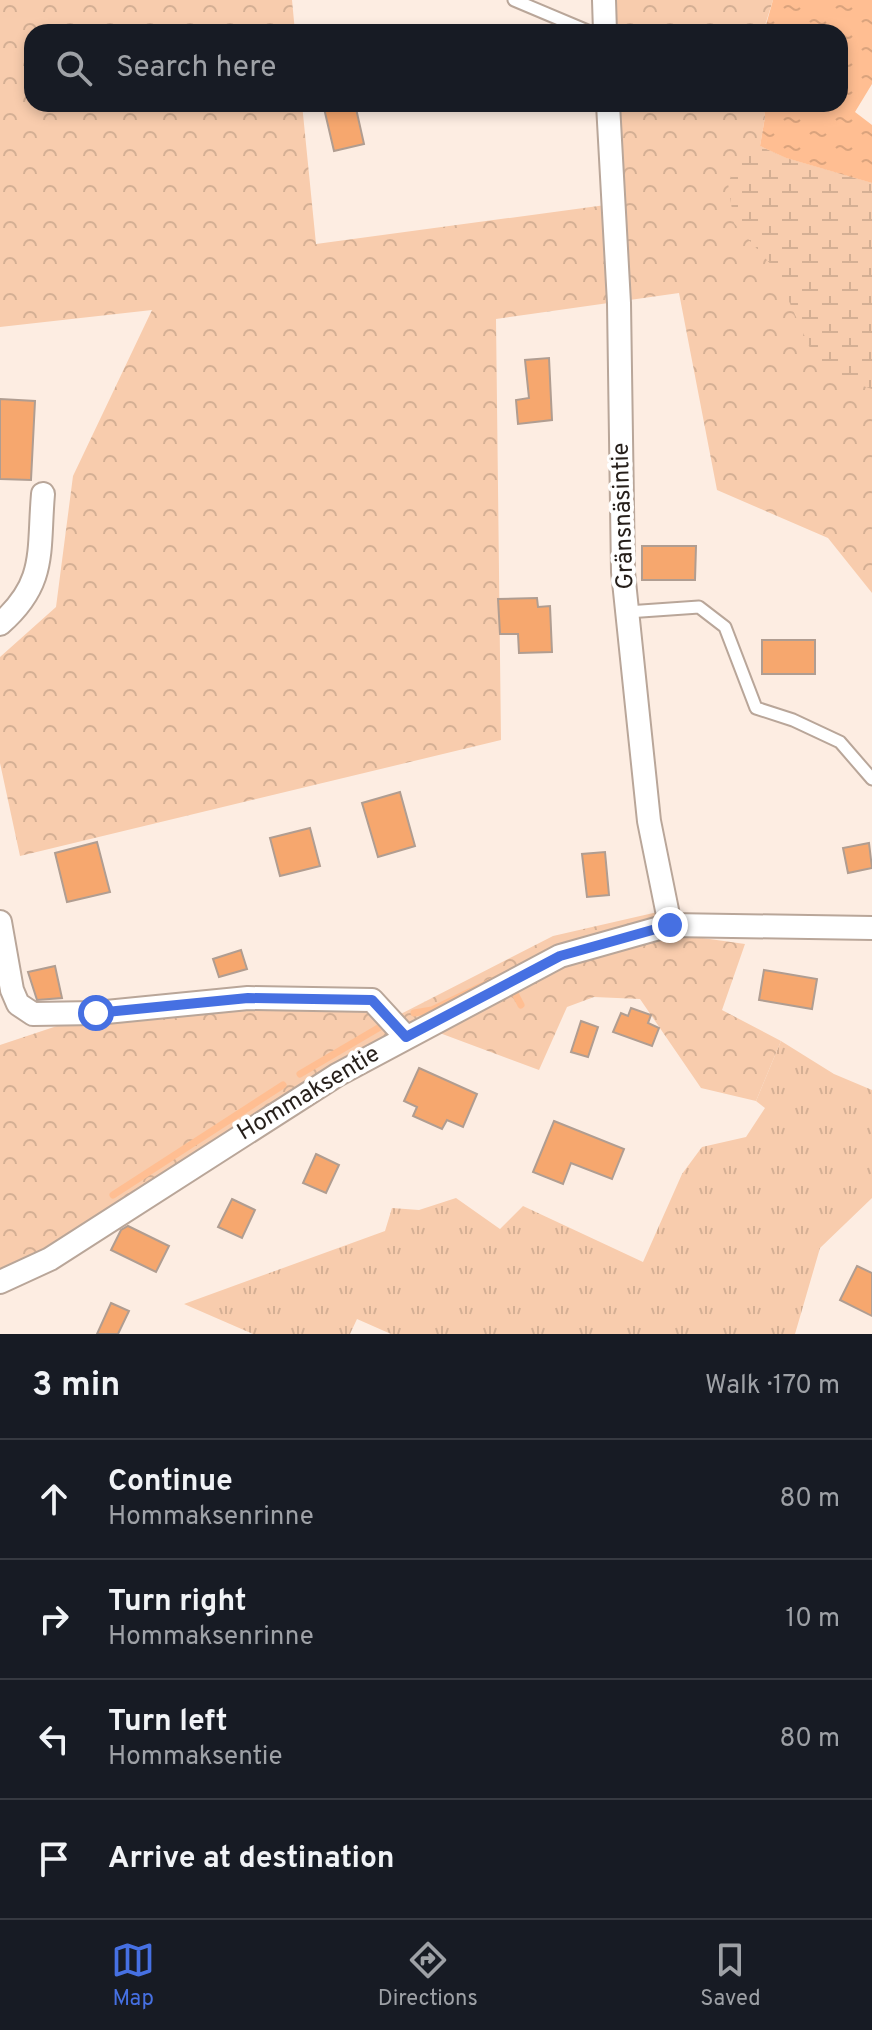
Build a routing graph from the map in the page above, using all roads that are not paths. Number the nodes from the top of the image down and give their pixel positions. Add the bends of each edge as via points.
1 (514, 0) edge
2 (604, 0) edge
3 (571, 24) edge
4 (605, 24) edge
5 (608, 112) edge
6 (43, 494) dead end
7 (627, 612) junction
8 (0, 624) edge
9 (872, 779) edge
10 (0, 922) edge
11 (670, 925) junction
12 (872, 928) edge
13 (406, 1037) junction
14 (0, 1282) edge

1 - 3 lane
2 - 4 street
5 - 7 street, Gränsnäsintie
6 - 8 street via 33,588
7 - 9 lane via 699,607 725,627 756,708 840,742
7 - 11 street, Gränsnäsintie via 649,821
10 - 13 street via 12,990 18,1004 33,1014 248,998 372,1000
11 - 12 street, Hommaksentie
11 - 13 street, Hommaksentie via 560,956
13 - 14 street, Hommaksentie via 306,1094 50,1259

